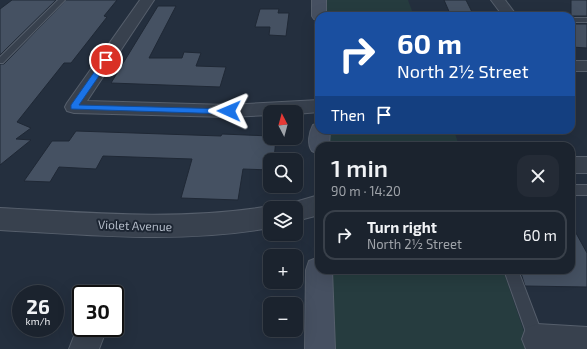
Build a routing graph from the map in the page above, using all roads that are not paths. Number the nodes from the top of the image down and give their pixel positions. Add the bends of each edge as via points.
1 (62, 0) edge
2 (147, 0) edge
3 (320, 0) edge
4 (498, 0) edge
5 (320, 12) edge
6 (507, 12) edge
7 (575, 20) edge
8 (587, 20) edge
9 (0, 61) edge
10 (575, 66) edge
11 (587, 66) edge
12 (315, 106) edge
13 (575, 164) edge
14 (587, 165) edge
15 (575, 190) edge
16 (587, 190) edge
17 (315, 206) edge
18 (303, 209) edge
19 (263, 218) edge
20 (0, 219) edge
21 (319, 274) edge
22 (513, 274) edge
23 (89, 337) edge
24 (587, 342) edge
25 (539, 344) edge
26 (84, 349) edge
27 (320, 349) edge

1 - 9 lane
2 - 12 street via 74,107 229,111
3 - 5 main road
4 - 6 street
7 - 8 lane
10 - 11 street
13 - 14 street
15 - 16 lane
17 - 18 street
19 - 20 street, Violet Avenue via 170,228
21 - 27 main road
22 - 25 lane
23 - 26 street
24 - 25 street

